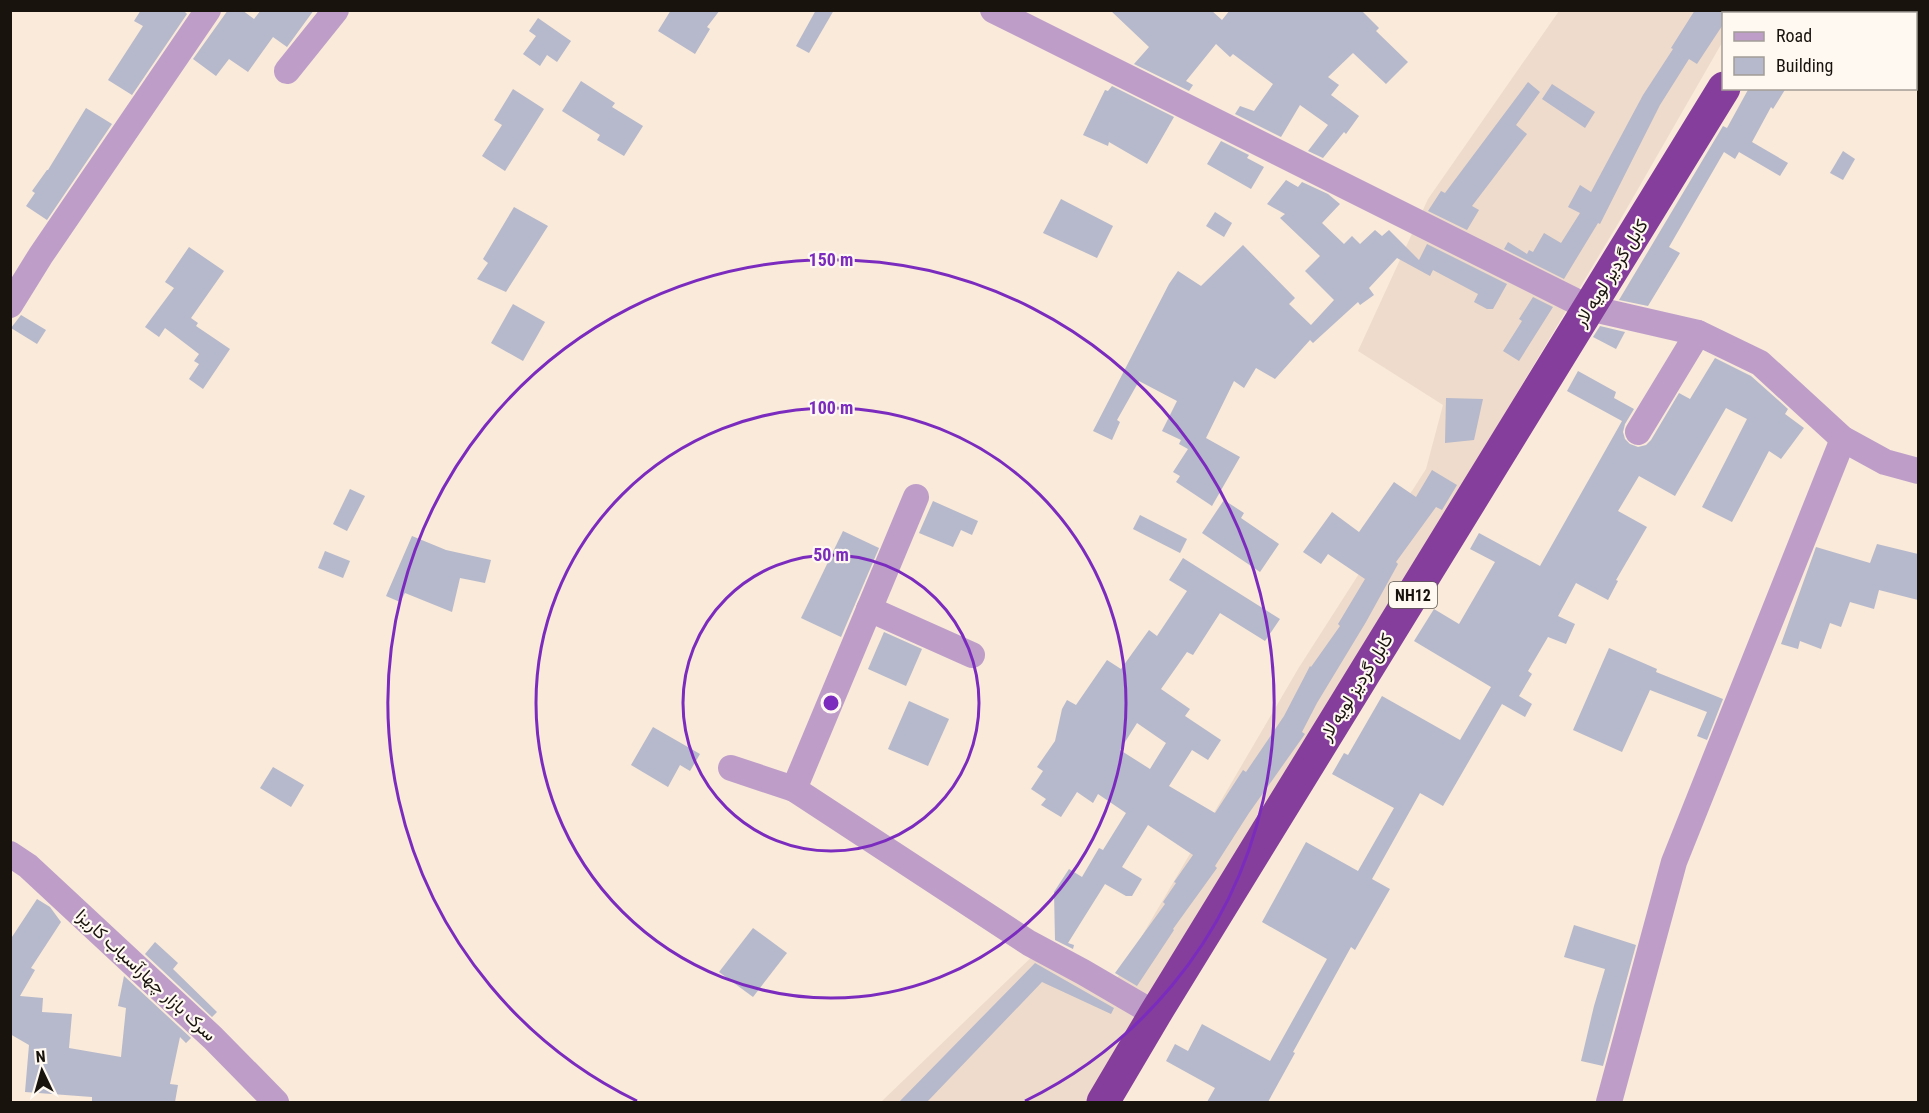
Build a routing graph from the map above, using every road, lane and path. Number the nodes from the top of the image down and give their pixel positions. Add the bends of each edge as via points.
1 (208, 10) edge
2 (336, 10) edge
3 (993, 10) edge
4 (287, 71) dead end
5 (1723, 90) edge
6 (10, 305) edge
7 (1589, 308) junction
8 (1698, 333) junction
9 (1638, 432) dead end
10 (1843, 439) junction
11 (1918, 471) edge
12 (916, 497) dead end
13 (869, 609) junction
14 (972, 655) dead end
15 (731, 768) dead end
16 (794, 789) junction
17 (10, 854) edge
18 (1155, 1014) junction
19 (276, 1102) edge
20 (1103, 1102) edge
21 (1609, 1102) edge

1 - 6 street
2 - 4 street
3 - 7 street
5 - 7 highway, کابل گردیز لویه لار / NH12
7 - 8 street
7 - 18 highway, کابل گردیز لویه لار / NH12
8 - 9 street
8 - 10 street via 1760,363
10 - 11 street via 1885,462
10 - 21 street via 1674,862
12 - 13 street
13 - 14 street
13 - 16 street
15 - 16 street
16 - 18 street via 1029,943
17 - 19 street, سرک بازار چهارآسیاب کاریزا via 28,866 213,1038
18 - 20 highway, کابل گردیز لویه لار / NH12

